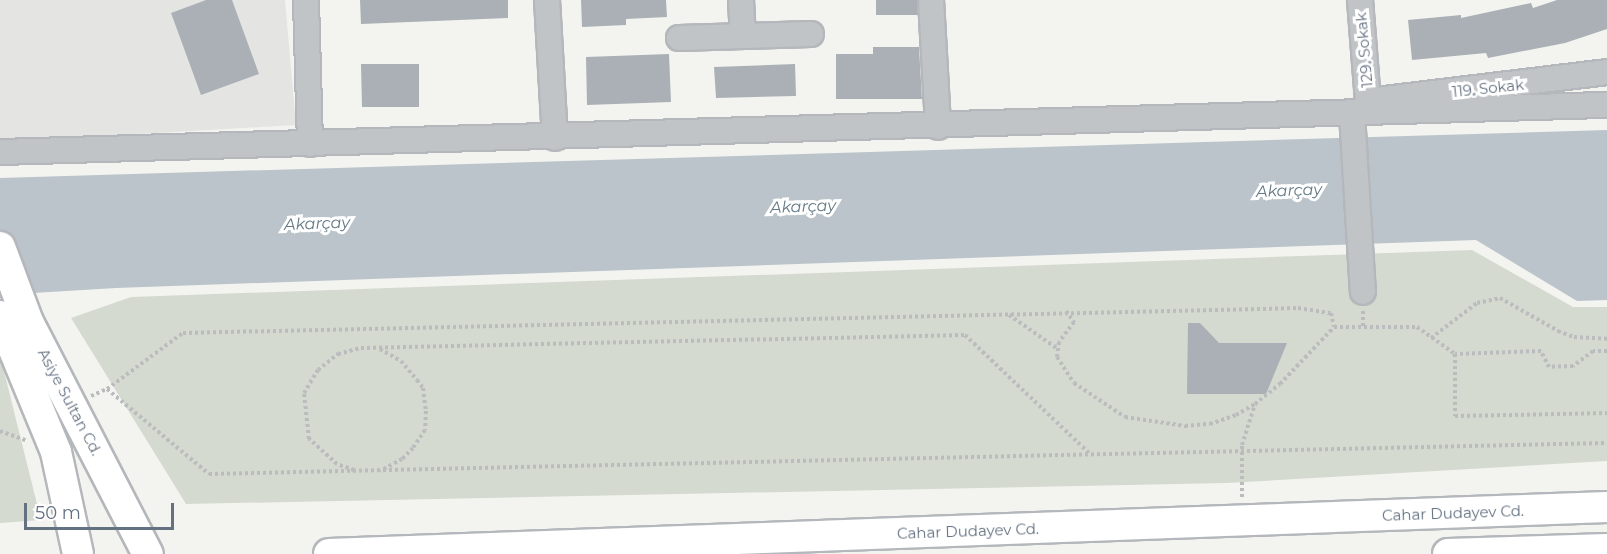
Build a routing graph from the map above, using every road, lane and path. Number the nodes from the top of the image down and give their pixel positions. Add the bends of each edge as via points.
1 (306, 0) edge
2 (547, 0) edge
3 (741, 0) edge
4 (930, 0) edge
5 (1360, 0) edge
6 (811, 34) dead end
7 (742, 36) junction
8 (679, 38) dead end
9 (1607, 72) edge
10 (1607, 105) edge
11 (1360, 107) junction
12 (938, 127) junction
13 (555, 138) junction
14 (310, 144) junction
15 (0, 152) edge
16 (0, 247) edge
17 (1363, 292) dead end
18 (1066, 311) junction
19 (1009, 314) junction
20 (11, 321) edge
21 (1334, 327) junction
22 (1431, 339) junction
23 (1607, 339) edge
24 (379, 349) junction
25 (1058, 349) junction
26 (1607, 351) edge
27 (1455, 354) junction
28 (107, 389) junction
29 (71, 404) junction
30 (1255, 404) junction
31 (1607, 413) edge
32 (1607, 443) edge
33 (1241, 451) junction
34 (1090, 455) junction
35 (379, 471) junction
36 (358, 472) junction
37 (1607, 507) edge
38 (1243, 521) junction
39 (1607, 549) edge
40 (1553, 552) edge
41 (78, 554) edge
42 (148, 554) edge
43 (329, 554) edge
44 (1451, 554) edge

1 - 14 street
2 - 13 street
3 - 7 street
4 - 12 street
5 - 11 street, 129. Sokak
6 - 7 street
7 - 8 street
9 - 11 street, 119. Sokak
10 - 11 street
11 - 12 street
11 - 17 street, 129. Sokak
12 - 13 street
13 - 14 street
14 - 15 street
16 - 20 main road, Asiye Sultan Cd.
18 - 19 path
18 - 21 path via 1298,308 1331,312
18 - 25 path via 1074,321
19 - 25 path
19 - 28 path via 183,333
20 - 29 main road, Asiye Sultan Cd.
20 - 41 main road, Asiye Sultan Cd. via 56,452
21 - 22 path via 1417,327
21 - 30 path via 1280,384
22 - 23 path via 1477,303 1500,298 1558,331 1574,337
22 - 27 path
24 - 34 path via 965,335
24 - 35 path via 401,361 417,380 423,388 426,411 425,430 413,448
24 - 36 path via 338,354 318,370 304,393 309,440 337,465
25 - 30 path via 1057,357 1074,383 1094,399 1133,419 1185,426 1210,424
26 - 27 path via 1593,351 1573,366 1549,367 1541,351
27 - 31 path via 1455,416
28 - 29 path
28 - 36 path via 209,474
29 - 42 main road, Asiye Sultan Cd.
30 - 33 path
32 - 33 path
33 - 34 path
33 - 38 path
34 - 35 path
35 - 36 path
37 - 38 main road, Cahar Dudayev Cd.
38 - 43 main road, Cahar Dudayev Cd.
39 - 40 main road
40 - 44 main road

